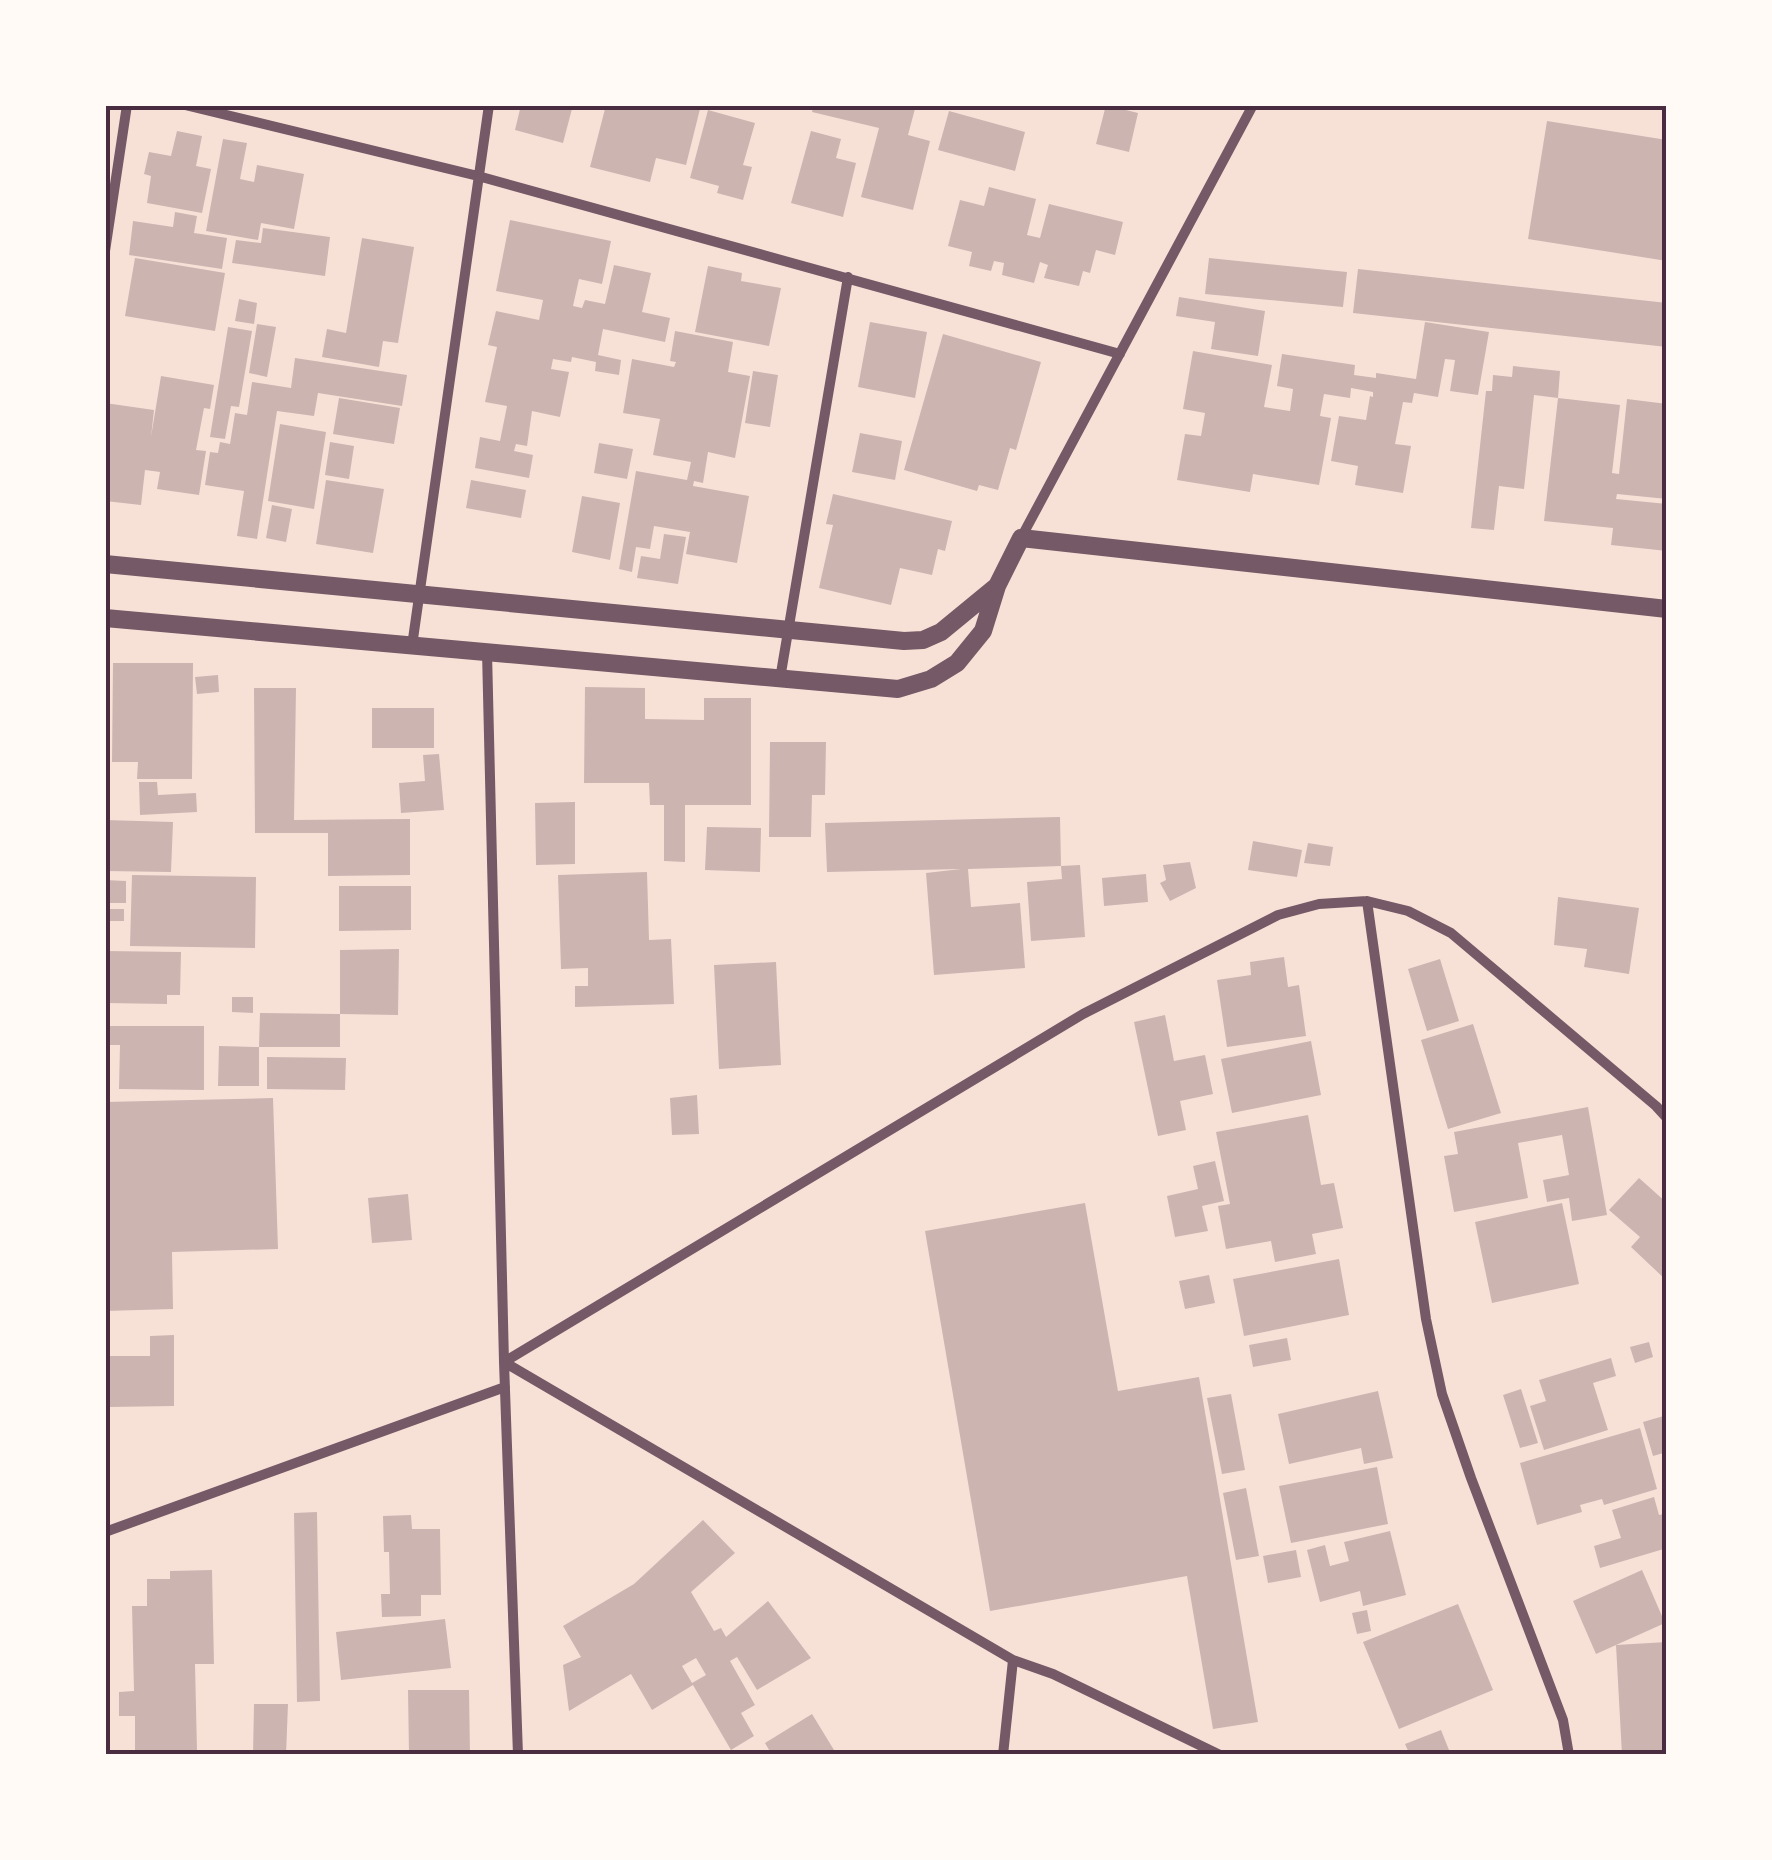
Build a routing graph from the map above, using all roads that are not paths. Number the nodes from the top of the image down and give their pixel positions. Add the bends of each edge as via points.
1 (127, 105) edge
2 (184, 105) edge
3 (489, 105) edge
4 (1253, 105) edge
5 (478, 176) junction
6 (105, 251) edge
7 (848, 278) junction
8 (1120, 354) junction
9 (1021, 538) junction
10 (105, 564) edge
11 (997, 586) junction
12 (419, 594) junction
13 (1667, 609) edge
14 (105, 618) edge
15 (788, 630) junction
16 (412, 646) junction
17 (488, 652) junction
18 (780, 678) junction
19 (1367, 901) junction
20 (1667, 1118) edge
21 (504, 1362) junction
22 (505, 1387) junction
23 (105, 1532) edge
24 (1013, 1660) junction
25 (518, 1755) edge
26 (1003, 1755) edge
27 (1220, 1755) edge
28 (1569, 1755) edge

1 - 6 street
2 - 5 street
3 - 5 street
4 - 8 street
5 - 7 street
5 - 12 street
7 - 8 street
7 - 15 street
8 - 9 street
9 - 11 street
9 - 13 street
10 - 12 street
11 - 15 street via 923,640
11 - 18 street via 983,631 958,662 930,679 898,689
12 - 15 street
12 - 16 street
14 - 16 street
15 - 18 street
16 - 17 street
17 - 18 street
17 - 21 street
19 - 20 street via 1408,911 1451,933
19 - 21 street via 1278,915 1083,1014
19 - 28 street via 1442,1394 1563,1720
21 - 22 street
21 - 24 street
22 - 23 street
22 - 25 street
24 - 26 street
24 - 27 street

